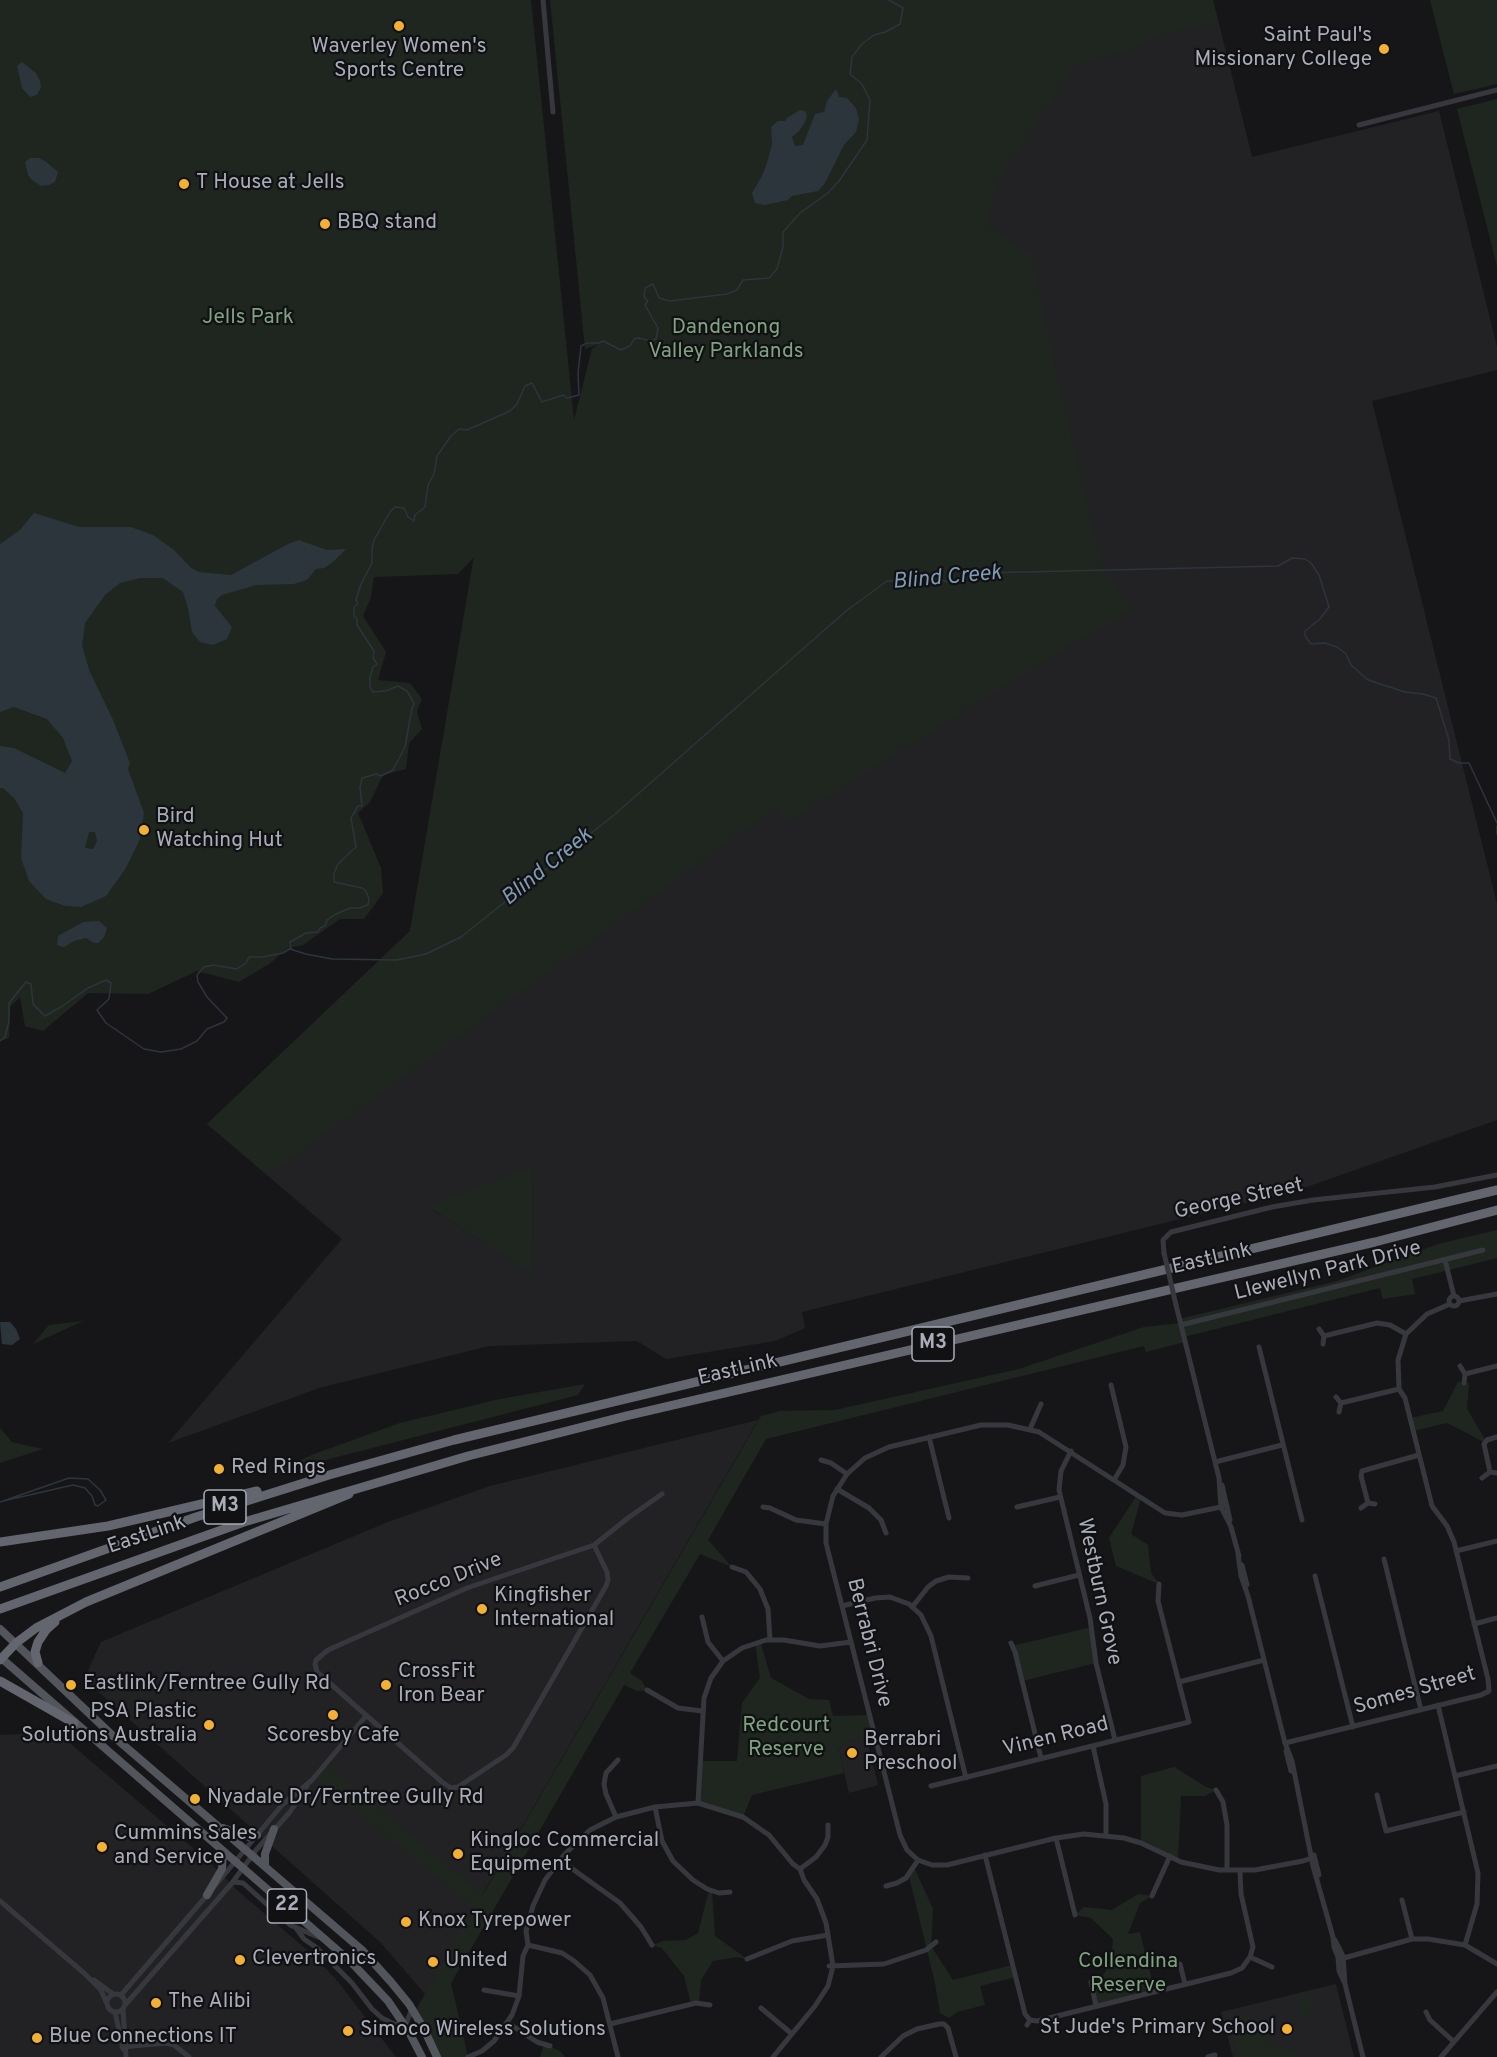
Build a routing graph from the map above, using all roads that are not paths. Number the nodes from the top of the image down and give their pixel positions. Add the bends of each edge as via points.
1 (543, 0) edge
2 (1497, 90) edge
3 (553, 112) dead end
4 (1359, 125) dead end
5 (1497, 1175) edge
6 (1497, 1190) edge
7 (1497, 1210) edge
8 (1483, 1250) dead end
9 (1445, 1260) junction
10 (1497, 1294) edge
11 (1454, 1296) junction
12 (1459, 1301) junction
13 (1450, 1304) junction
14 (1181, 1325) junction
15 (1319, 1329) dead end
16 (1406, 1334) junction
17 (1324, 1336) junction
18 (1323, 1344) dead end
19 (1259, 1347) dead end
20 (1460, 1366) dead end
21 (1497, 1366) edge
22 (1465, 1374) junction
23 (1464, 1383) dead end
24 (1111, 1385) dead end
25 (1399, 1389) junction
26 (1336, 1396) dead end
27 (1341, 1403) junction
28 (1041, 1404) dead end
29 (1339, 1412) dead end
30 (1030, 1429) junction
31 (929, 1437) junction
32 (1497, 1437) edge
33 (453, 1440) junction
34 (1282, 1445) junction
35 (1071, 1451) junction
36 (1419, 1455) junction
37 (821, 1460) dead end
38 (1215, 1462) junction
39 (1494, 1473) edge
40 (847, 1474) junction
41 (1482, 1478) dead end
42 (1114, 1480) junction
43 (370, 1484) junction
44 (837, 1489) junction
45 (662, 1494) dead end
46 (1060, 1497) junction
47 (1368, 1503) junction
48 (1376, 1504) dead end
49 (1222, 1505) junction
50 (763, 1507) dead end
51 (1017, 1507) dead end
52 (1361, 1508) dead end
53 (949, 1518) dead end
54 (1302, 1520) dead end
55 (826, 1524) junction
56 (886, 1533) dead end
57 (1497, 1540) edge
58 (0, 1542) edge
59 (594, 1545) junction
60 (1456, 1551) junction
61 (1384, 1559) dead end
62 (732, 1567) dead end
63 (1080, 1575) junction
64 (1315, 1576) dead end
65 (968, 1578) dead end
66 (1159, 1584) dead end
67 (1035, 1586) dead end
68 (0, 1587) edge
69 (842, 1606) junction
70 (913, 1606) junction
71 (0, 1609) edge
72 (72, 1610) junction
73 (702, 1617) dead end
74 (1497, 1618) edge
75 (1474, 1624) junction
76 (0, 1629) edge
77 (770, 1639) junction
78 (851, 1642) junction
79 (16, 1643) junction
80 (1011, 1643) dead end
81 (0, 1658) edge
82 (1264, 1660) junction
83 (723, 1661) junction
84 (38, 1663) junction
85 (0, 1681) edge
86 (1179, 1682) junction
87 (647, 1690) dead end
88 (1438, 1706) junction
89 (1421, 1710) junction
90 (702, 1711) junction
91 (366, 1716) junction
92 (74, 1723) junction
93 (1353, 1727) junction
94 (1115, 1740) junction
95 (1285, 1743) junction
96 (1093, 1746) junction
97 (1041, 1758) junction
98 (618, 1760) dead end
99 (1497, 1766) edge
100 (1455, 1776) junction
101 (966, 1778) junction
102 (312, 1780) junction
103 (931, 1786) dead end
104 (1216, 1790) dead end
105 (1377, 1795) dead end
106 (698, 1803) junction
107 (655, 1807) junction
108 (1464, 1812) junction
109 (616, 1817) junction
110 (828, 1825) dead end
111 (217, 1826) junction
112 (274, 1829) junction
113 (257, 1835) junction
114 (1106, 1835) junction
115 (1056, 1838) junction
116 (223, 1851) junction
117 (248, 1852) junction
118 (985, 1855) junction
119 (1170, 1856) junction
120 (1312, 1856) junction
121 (560, 1860) junction
122 (918, 1860) junction
123 (239, 1865) junction
124 (265, 1866) junction
125 (800, 1869) junction
126 (1227, 1870) junction
127 (1240, 1871) junction
128 (231, 1883) junction
129 (885, 1886) dead end
130 (730, 1892) dead end
131 (207, 1894) junction
132 (274, 1894) junction
133 (1152, 1896) dead end
134 (1402, 1900) dead end
135 (0, 1901) edge
136 (278, 1915) junction
137 (1075, 1915) dead end
138 (296, 1928) junction
139 (828, 1935) junction
140 (1412, 1940) junction
141 (936, 1942) dead end
142 (330, 1943) junction
143 (528, 1945) junction
144 (652, 1945) dead end
145 (1465, 1946) junction
146 (1341, 1956) junction
147 (1250, 1957) junction
148 (747, 1959) dead end
149 (1180, 1964) dead end
150 (1497, 1964) edge
151 (831, 1966) junction
152 (1272, 1967) dead end
153 (85, 1974) junction
154 (1091, 1982) dead end
155 (1185, 1984) junction
156 (484, 1990) dead end
157 (1497, 1992) edge
158 (113, 1994) junction
159 (121, 1995) junction
160 (519, 1996) junction
161 (106, 2002) junction
162 (710, 2005) dead end
163 (1096, 2006) junction
164 (124, 2007) junction
165 (761, 2008) dead end
166 (412, 2009) junction
167 (115, 2012) junction
168 (1426, 2012) dead end
169 (949, 2018) dead end
170 (508, 2023) junction
171 (610, 2024) junction
172 (945, 2025) junction
173 (405, 2026) junction
174 (792, 2034) junction
175 (1453, 2041) junction
176 (124, 2046) junction
177 (550, 2046) dead end
178 (125, 2057) edge
179 (189, 2057) edge
180 (422, 2057) edge
181 (437, 2057) edge
182 (468, 2057) edge
183 (618, 2057) edge
184 (772, 2057) edge
185 (881, 2057) edge
186 (956, 2057) edge
187 (1363, 2057) edge
188 (1441, 2057) edge

1 - 3 street
2 - 4 street
5 - 14 street, George Street, bridge via 1435,1187 1272,1207 1171,1232 1163,1240 1164,1253
6 - 33 highway, EastLink / M3
7 - 43 highway, EastLink / M3 via 626,1416
8 - 9 street, Llewellyn Park Drive
9 - 11 street
9 - 14 street, Llewellyn Park Drive
10 - 12 street
11 - 12 street
11 - 13 street
12 - 13 street via 1456,1306
13 - 16 street via 1426,1314
14 - 38 street, George Street
15 - 17 street
16 - 17 street via 1377,1323
16 - 25 street, Somes Street via 1398,1360
17 - 18 street
19 - 34 street
20 - 22 street
21 - 22 street
22 - 23 street
24 - 42 street via 1126,1447 1123,1465
25 - 27 street
25 - 36 street, Somes Street via 1405,1398
26 - 27 street
27 - 29 street
28 - 30 street
30 - 31 street, Berrabri Drive via 981,1425
30 - 35 street, Berrabri Drive
31 - 40 street, Berrabri Drive via 878,1451
31 - 53 street
32 - 39 street via 1484,1444
33 - 58 highway via 164,1514
33 - 68 highway, EastLink / M3 via 207,1513
34 - 38 street
34 - 54 street
35 - 42 street, Berrabri Drive
35 - 46 street, Westburn Grove via 1061,1471
36 - 47 street via 1362,1471
36 - 60 street, Somes Street via 1432,1506 1451,1534
37 - 40 street
38 - 49 street, George Street via 1224,1490
39 - 41 street
40 - 44 street, Berrabri Drive
42 - 49 street, Berrabri Drive via 1165,1513 1182,1515
43 - 71 highway, EastLink / M3 via 192,1539
43 - 72 highway
44 - 55 street, Berrabri Drive
44 - 56 street via 869,1508
45 - 59 street, Rocco Drive
46 - 51 street
46 - 63 street, Westburn Grove
47 - 48 street
47 - 52 street
49 - 82 street, George Street via 1230,1514
50 - 55 street via 796,1520
55 - 69 street, Berrabri Drive via 827,1550
57 - 60 street
59 - 91 street, Rocco Drive via 467,1588 318,1657 315,1664 319,1676
59 - 91 street via 608,1574 606,1586 506,1755 454,1789
60 - 75 street, Somes Street
61 - 89 street
62 - 77 street via 746,1572 760,1589 768,1609
63 - 67 street
63 - 94 street, Westburn Grove
64 - 93 street
65 - 70 street via 936,1581
66 - 86 street via 1158,1601
69 - 70 street via 885,1597
69 - 78 street, Berrabri Drive
70 - 101 street via 930,1631
72 - 79 highway
72 - 84 highway via 41,1636 35,1650
73 - 83 street via 707,1640
74 - 75 street
75 - 88 street, Somes Street via 1489,1691
76 - 79 main road, 22
77 - 78 street via 820,1646
77 - 83 street via 746,1646
78 - 122 street, Berrabri Drive via 900,1835 907,1850
79 - 81 highway
79 - 84 main road, 22
80 - 97 street
81 - 92 main road, 22
82 - 86 street
82 - 95 street, George Street
83 - 90 street via 708,1683
84 - 111 main road, 22 via 112,1736
85 - 92 highway
86 - 94 street, Vinen Road via 1189,1722
87 - 90 street via 681,1709
88 - 89 street, Somes Street
88 - 100 street
89 - 93 street, Somes Street
90 - 106 street
91 - 102 street
92 - 116 main road, 22
93 - 95 street, Somes Street
94 - 96 street, Vinen Road
95 - 120 street, George Street
96 - 97 street, Vinen Road
96 - 114 street via 1106,1804
97 - 101 street, Vinen Road
98 - 109 street via 606,1773 604,1784
99 - 100 street
100 - 108 street
101 - 103 street, Vinen Road
102 - 112 street
102 - 113 street
104 - 126 street via 1227,1826
105 - 108 street via 1386,1831
106 - 107 street
106 - 125 street via 755,1824
107 - 109 street
107 - 130 street via 662,1841 673,1861 707,1889
108 - 145 street via 1478,1881
109 - 121 street via 590,1830
110 - 125 street via 825,1845
111 - 113 main road via 249,1837
111 - 117 main road, 22
112 - 117 street
112 - 124 main road
113 - 117 street
114 - 115 street
114 - 119 street via 1141,1843
115 - 118 street
115 - 137 street
116 - 123 main road, 22
116 - 131 main road via 222,1869
117 - 123 street
117 - 124 main road, 22
118 - 122 street via 942,1866
118 - 163 street via 1028,2023
119 - 126 street via 1202,1868
119 - 133 street
120 - 127 street
120 - 146 street, George Street
121 - 143 street via 533,1906 526,1931
121 - 144 street via 620,1903
122 - 129 street via 904,1880
123 - 128 street
123 - 131 street
123 - 132 main road, 22
124 - 166 main road, 22 via 362,1950
125 - 139 street via 820,1905
126 - 127 street
127 - 147 street via 1252,1943
128 - 136 street via 243,1883
128 - 164 street
131 - 159 street
132 - 136 street
132 - 142 main road, 22
134 - 140 street
135 - 153 street
136 - 138 street
138 - 142 street
138 - 173 street via 352,1983 378,2015
139 - 148 street via 792,1941
139 - 151 street
140 - 145 street via 1434,1939
140 - 146 street
141 - 151 street via 926,1950 884,1964
142 - 173 main road, 22 via 378,1989
143 - 160 street via 523,1956
143 - 171 street via 562,1953 586,1971 600,1993
145 - 150 street
146 - 187 street, George Street via 1339,1971
147 - 152 street
147 - 155 street via 1235,1972
149 - 155 street
151 - 174 street via 824,1992
153 - 158 street
153 - 161 street
154 - 163 street
155 - 163 street
156 - 160 street
157 - 175 street
158 - 159 street
158 - 161 street
159 - 164 street
160 - 170 street
161 - 167 street
162 - 171 street via 696,2003
164 - 167 street
164 - 176 street
165 - 174 street
166 - 173 street
166 - 181 main road, 22
167 - 176 street
168 - 175 street
169 - 172 street
170 - 177 street
170 - 182 street via 494,2041
171 - 183 street
172 - 185 street via 912,2031
172 - 186 street
173 - 180 main road, 22
174 - 184 street
175 - 188 street
176 - 178 street
176 - 179 street via 166,2043

